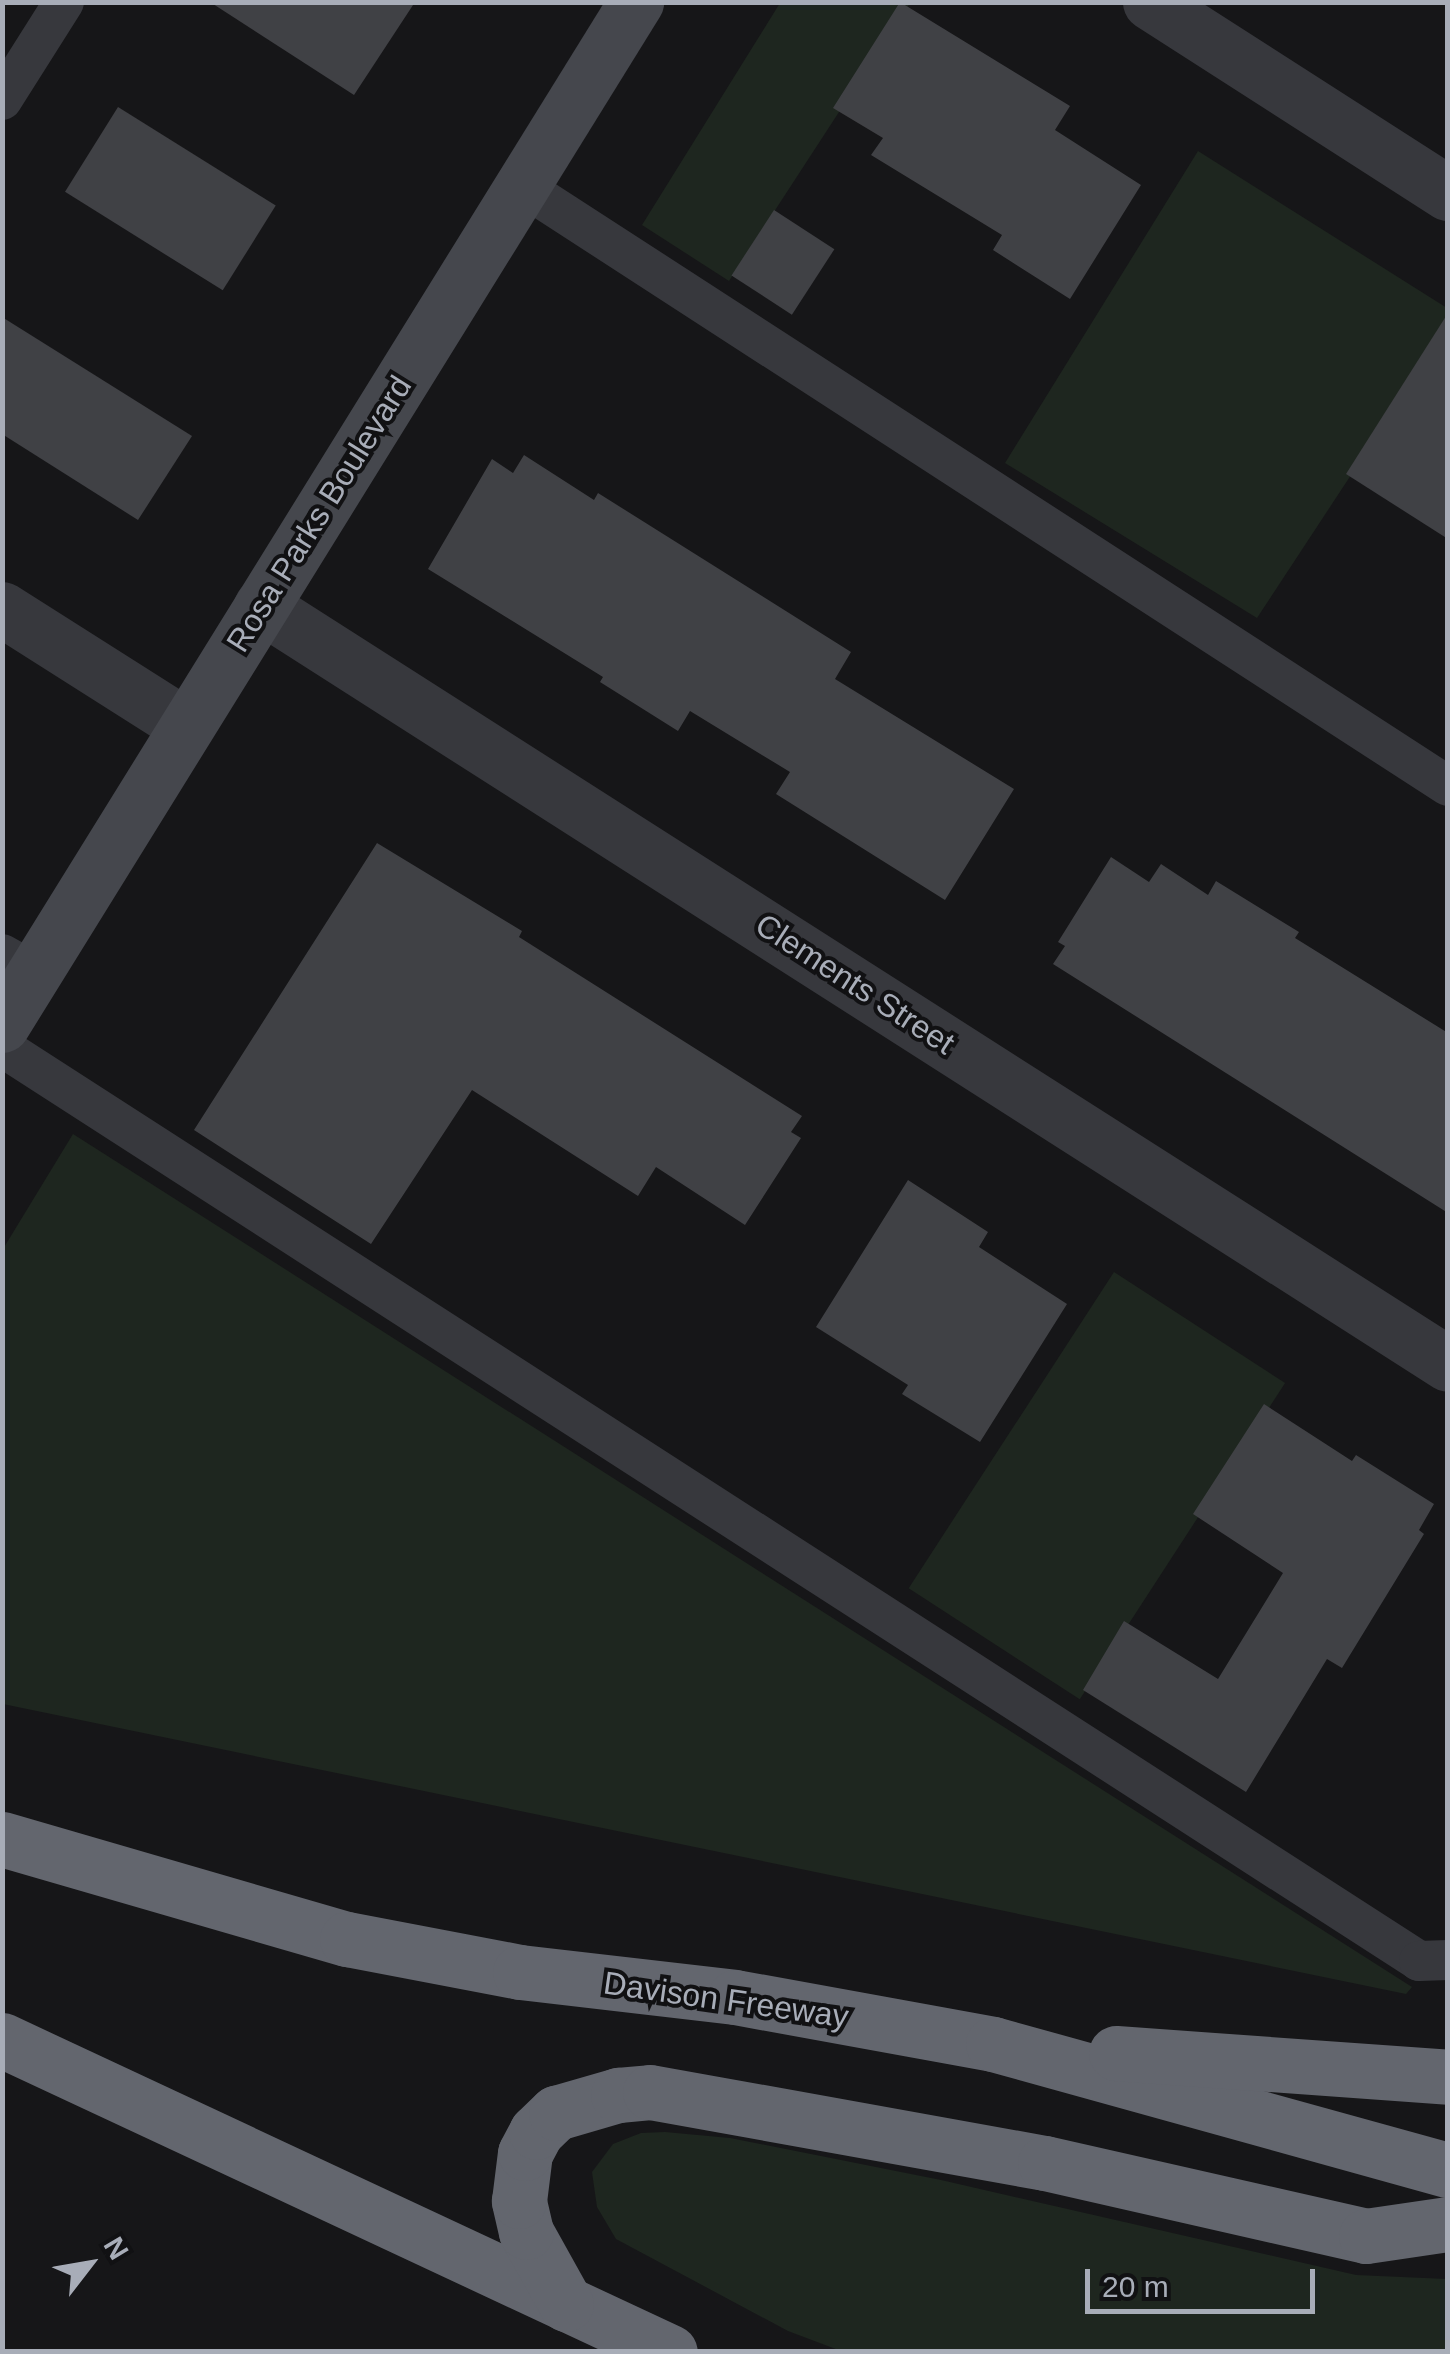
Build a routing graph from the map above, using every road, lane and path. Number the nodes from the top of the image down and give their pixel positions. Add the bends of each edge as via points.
1 (636, 2) edge
2 (1150, 2) edge
3 (63, 3) edge
4 (2, 100) edge
5 (522, 186) junction
6 (1448, 193) edge
7 (261, 606) junction
8 (2, 610) edge
9 (185, 725) junction
10 (1448, 786) edge
11 (19, 963) edge
12 (2, 1026) edge
13 (2, 1047) edge
14 (1448, 1364) edge
15 (2, 1840) edge
16 (1448, 1960) edge
17 (2, 2040) edge
18 (993, 2044) junction
19 (1448, 2077) edge
20 (1448, 2170) edge
21 (1448, 2224) edge
22 (566, 2304) junction
23 (670, 2352) edge

1 - 5 street, Rosa Parks Boulevard
2 - 6 street
3 - 4 lane
5 - 7 street, Rosa Parks Boulevard
5 - 10 lane
7 - 9 street, Rosa Parks Boulevard
7 - 14 street, Clements Street
8 - 9 street
9 - 11 street, Rosa Parks Boulevard
11 - 12 street, Rosa Parks Boulevard
13 - 16 lane via 1419,1961
15 - 18 highway, Davison Freeway via 347,1939
17 - 22 highway
18 - 19 highway
18 - 20 highway, Davison Freeway
21 - 22 highway via 1366,2236 1045,2163 650,2092 556,2114 524,2153 519,2201 526,2232
22 - 23 highway

